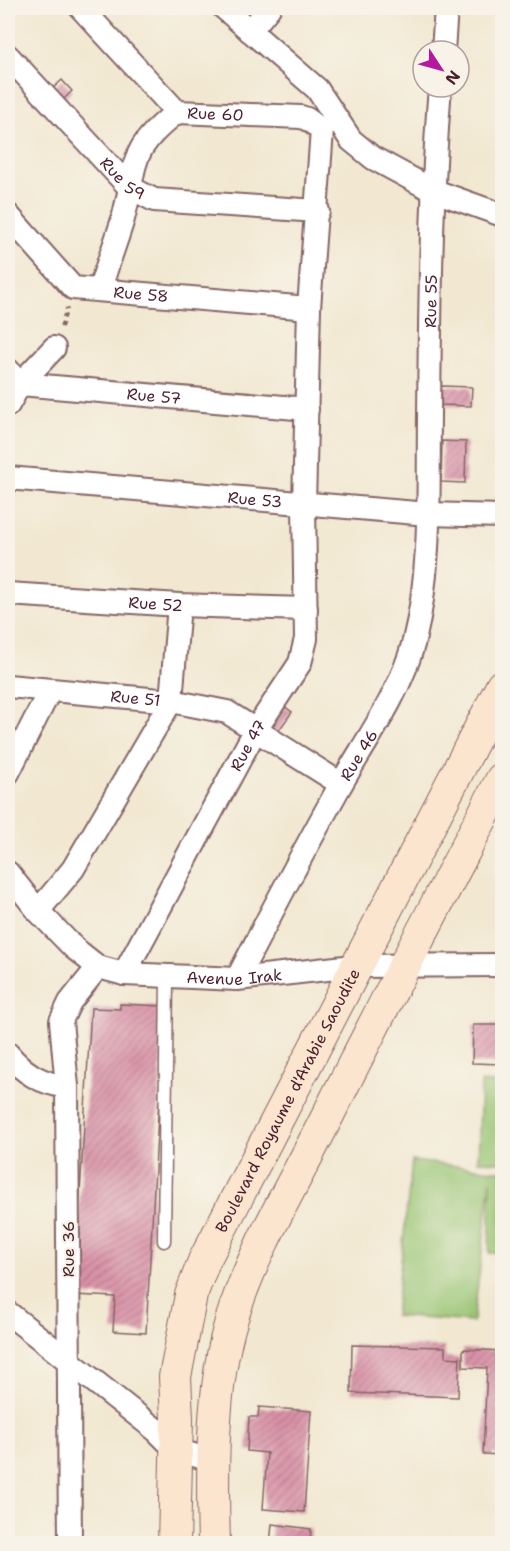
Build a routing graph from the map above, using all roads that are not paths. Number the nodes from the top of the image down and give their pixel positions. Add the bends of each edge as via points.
1 (81, 8) edge
2 (224, 8) edge
3 (269, 8) edge
4 (446, 8) edge
5 (250, 31) junction
6 (444, 39) edge
7 (8, 56) edge
8 (439, 99) edge
9 (177, 112) junction
10 (330, 125) junction
11 (129, 187) junction
12 (432, 190) junction
13 (318, 211) junction
14 (8, 215) edge
15 (502, 215) edge
16 (100, 289) junction
17 (309, 308) junction
18 (54, 348) road end
19 (14, 377) edge
20 (8, 405) edge
21 (307, 409) junction
22 (8, 478) edge
23 (304, 504) junction
24 (428, 514) junction
25 (502, 516) edge
26 (8, 594) edge
27 (179, 604) junction
28 (306, 609) junction
29 (8, 686) edge
30 (502, 686) edge
31 (50, 690) junction
32 (171, 701) junction
33 (255, 731) junction
34 (8, 773) edge
35 (502, 779) edge
36 (341, 783) junction
37 (8, 873) edge
38 (38, 911) junction
39 (404, 964) junction
40 (502, 965) edge
41 (354, 966) junction
42 (98, 967) junction
43 (124, 974) junction
44 (167, 977) junction
45 (237, 979) junction
46 (12, 1067) edge
47 (67, 1087) junction
48 (164, 1241) dead end
49 (8, 1313) edge
50 (68, 1363) junction
51 (176, 1450) junction
52 (211, 1460) junction
53 (70, 1544) edge
54 (174, 1544) edge
55 (214, 1544) edge

1 - 9 street, Rue 60
2 - 5 street
3 - 5 street
4 - 6 street
5 - 10 street via 317,89
7 - 11 street, Rue 59
8 - 12 street, Rue 55
9 - 10 street, Rue 60 via 301,117
9 - 11 street via 149,136 135,158
10 - 12 street via 373,158
10 - 13 street, Rue 47
11 - 13 street, Rue 59 via 154,200
11 - 16 street
12 - 15 street
12 - 24 street, Rue 55
13 - 17 street, Rue 47
14 - 16 street, Rue 58 via 73,288
16 - 17 street, Rue 58
17 - 21 street, Rue 47
18 - 19 street
19 - 20 street
19 - 21 street, Rue 57
21 - 23 street, Rue 47
22 - 23 street, Rue 53
23 - 24 street, Rue 53
23 - 28 street, Rue 47
24 - 25 street, Rue 53
24 - 36 street, Rue 46 via 423,591 413,642 396,685
26 - 27 street, Rue 52
27 - 28 street, Rue 52
27 - 32 street
28 - 33 street, Rue 47 via 306,639 300,663
29 - 31 street, Rue 51
30 - 41 main road, Boulevard Royaume d'Arabie Saoudite
31 - 32 street, Rue 51
31 - 34 street
32 - 33 street, Rue 51 via 227,712
32 - 38 street via 73,869
33 - 36 street, Rue 51
33 - 43 street, Rue 47
35 - 39 main road
36 - 45 street, Rue 46
37 - 38 street, Avenue Irak
38 - 42 street, Avenue Irak
39 - 40 street, Avenue Irak
39 - 41 street, Avenue Irak
39 - 52 main road via 253,1264 231,1319
41 - 45 street, Avenue Irak
41 - 51 main road, Boulevard Royaume d'Arabie Saoudite via 194,1286 175,1377
42 - 43 street, Avenue Irak
42 - 47 street, Rue 36 via 70,1002 61,1021
43 - 44 street, Avenue Irak
44 - 45 street, Avenue Irak
44 - 48 lane
46 - 47 street via 48,1084
47 - 50 street, Rue 36
49 - 50 street
50 - 51 street via 150,1425
50 - 53 street, Rue 36
51 - 52 street
51 - 54 main road, Boulevard Royaume d'Arabie Saoudite
52 - 55 main road

